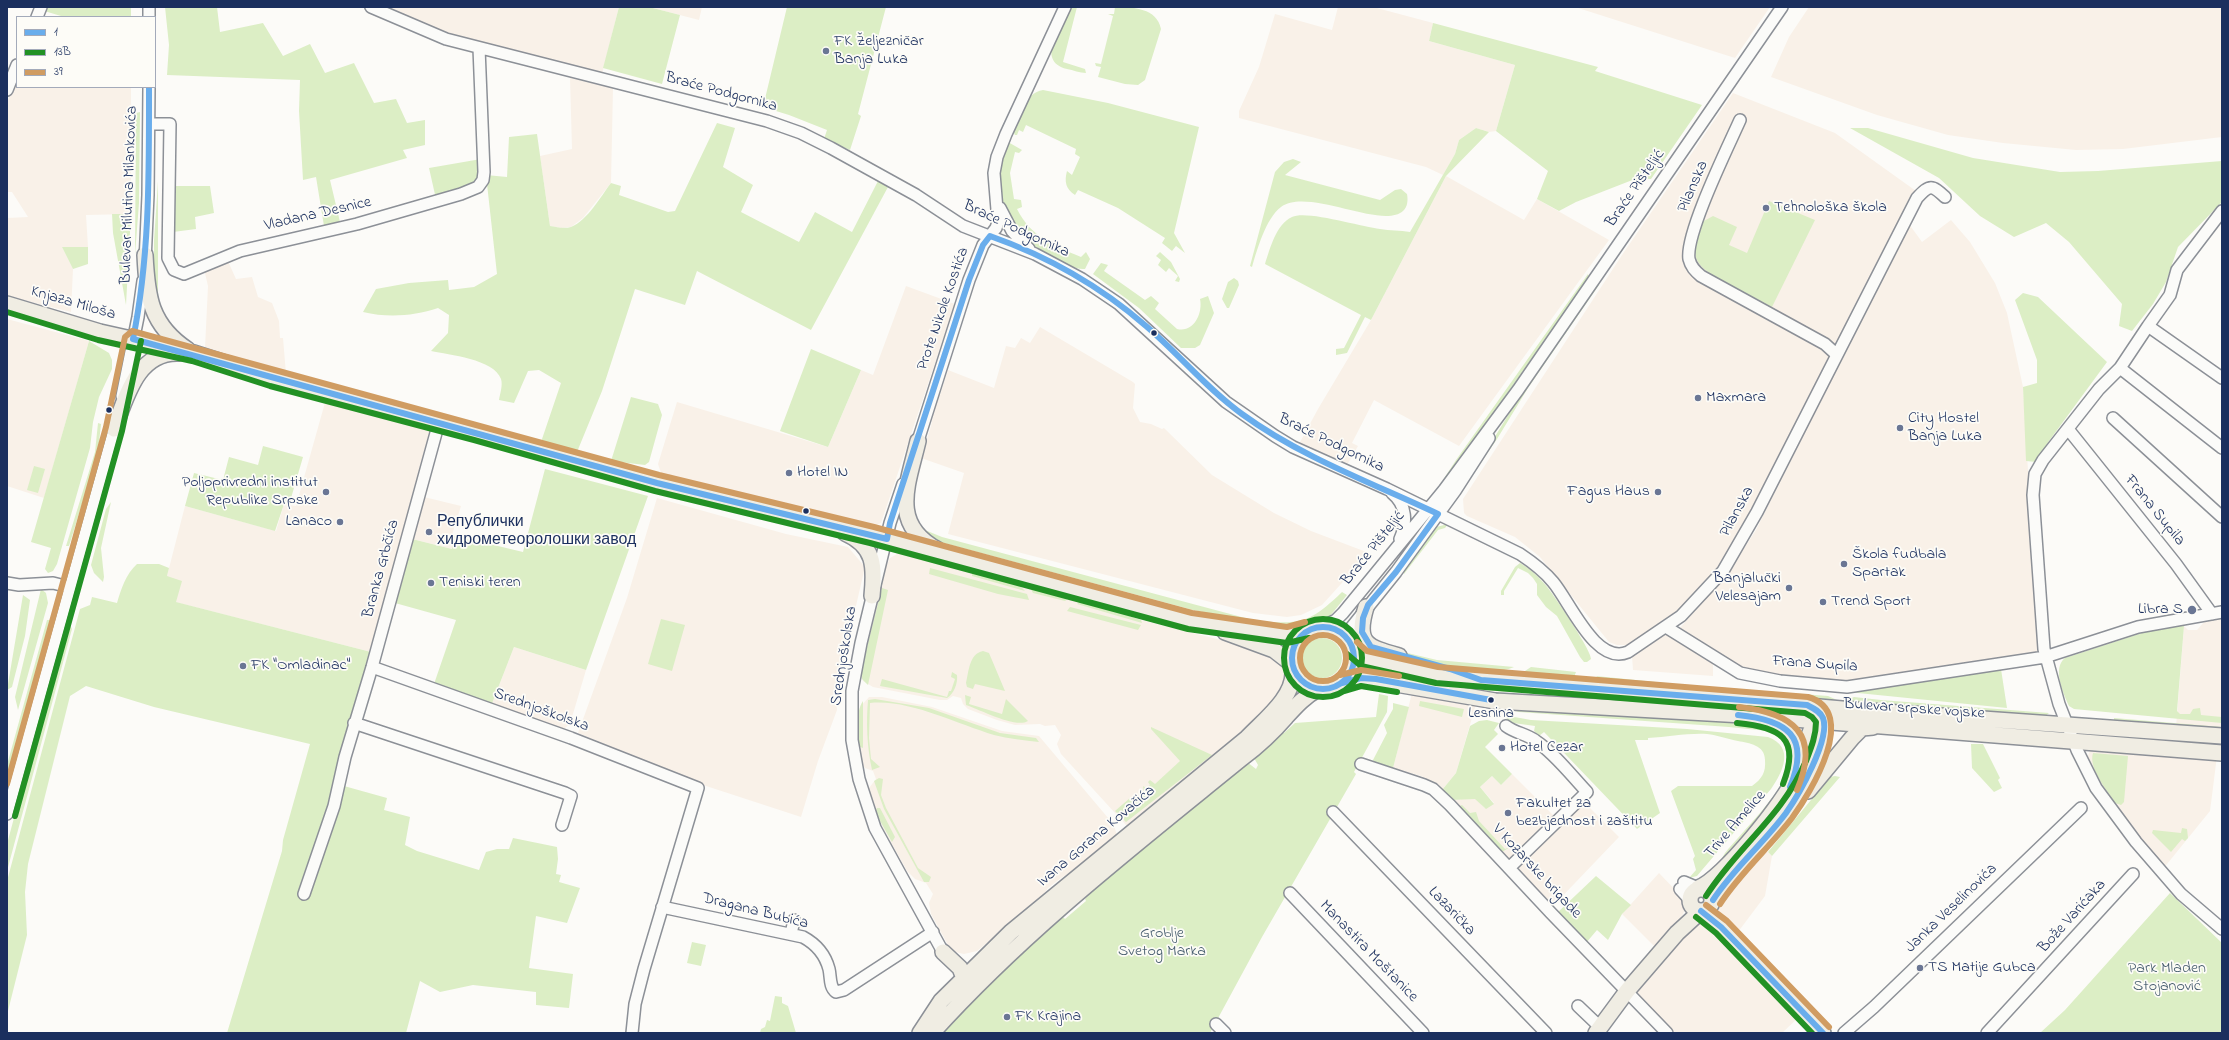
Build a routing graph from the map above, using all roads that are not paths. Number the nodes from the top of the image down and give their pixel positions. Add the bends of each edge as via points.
1 (371, 7) edge
2 (1065, 7) edge
3 (1782, 7) edge
4 (479, 48) junction
5 (16, 68) edge
6 (149, 88) edge
7 (7, 90) edge
8 (1740, 120) dead end
9 (150, 124) junction
10 (1945, 197) dead end
11 (996, 200) junction
12 (2222, 211) edge
13 (990, 236) junction
14 (1035, 254) junction
15 (145, 255) junction
16 (7, 304) edge
17 (2148, 326) junction
18 (133, 338) junction
19 (194, 353) junction
20 (1837, 355) junction
21 (2120, 368) junction
22 (2222, 378) edge
23 (1518, 390) junction
24 (2113, 418) dead end
25 (439, 422) junction
26 (114, 429) junction
27 (2068, 429) junction
28 (918, 441) junction
29 (2222, 448) edge
30 (1387, 489) junction
31 (1428, 509) junction
32 (1438, 514) junction
33 (2222, 517) edge
34 (830, 526) junction
35 (887, 539) junction
36 (1397, 546) junction
37 (949, 557) junction
38 (7, 583) edge
39 (70, 586) junction
40 (872, 596) junction
41 (1366, 607) junction
42 (2217, 613) edge
43 (1196, 622) junction
44 (1666, 627) junction
45 (1314, 629) junction
46 (1351, 646) junction
47 (1628, 652) joint
48 (2045, 657) junction
49 (372, 667) junction
50 (1292, 667) junction
51 (1481, 680) junction
52 (1342, 683) junction
53 (1318, 689) junction
54 (1743, 715) junction
55 (1823, 716) junction
56 (354, 723) junction
57 (2066, 724) junction
58 (1506, 726) dead end
59 (1878, 726) junction
60 (2222, 736) edge
61 (2073, 740) junction
62 (2222, 753) edge
63 (1362, 764) dead end
64 (1796, 776) junction
65 (2081, 808) dead end
66 (1333, 812) dead end
67 (1786, 813) junction
68 (7, 814) edge
69 (562, 825) dead end
70 (1509, 868) junction
71 (2133, 874) dead end
72 (1688, 890) junction
73 (1290, 893) dead end
74 (304, 894) dead end
75 (1708, 906) junction
76 (662, 907) junction
77 (794, 920) dead end
78 (2222, 929) edge
79 (933, 932) junction
80 (1677, 933) junction
81 (791, 934) junction
82 (943, 952) junction
83 (987, 955) junction
84 (960, 981) junction
85 (1627, 991) junction
86 (970, 993) junction
87 (1578, 1006) dead end
88 (1216, 1024) dead end
89 (1598, 1030) edge
90 (632, 1033) edge
91 (920, 1033) edge
92 (932, 1033) edge
93 (1224, 1033) edge
94 (1423, 1033) edge
95 (1546, 1033) edge
96 (1667, 1033) edge
97 (1823, 1033) edge
98 (1844, 1033) edge
99 (1987, 1033) edge

1 - 4 street, Braće Podgornika via 446,39
2 - 11 street, Prote Nikole Kostića via 1002,145 994,173
3 - 23 street, Braće Pišteljić
4 - 9 street, Vladana Desnice via 484,172 483,180 478,187 422,207 240,251 184,274 174,270 168,258 170,124
4 - 13 street, Braće Podgornika via 590,74 783,126 832,148 916,195 963,226
5 - 7 street
6 - 9 street, Bulevar Milutina Milankovića
8 - 20 street, Pilanska via 1692,233 1689,252 1691,266 1701,276 1825,344
9 - 15 street, Bulevar Milutina Milankovića
10 - 20 street, Pilanska via 1936,188 1931,187 1917,198
11 - 13 street, Prote Nikole Kostića via 998,222
11 - 14 street via 1012,231
12 - 17 street via 2177,270 2170,295
13 - 14 street, Braće Podgornika
13 - 28 street, Prote Nikole Kostića via 983,245 969,280
14 - 30 street, Braće Podgornika via 1082,279 1118,304 1245,416 1293,447
15 - 18 street, Bulevar Milutina Milankovića via 143,287
15 - 19 main road via 149,298 156,316 169,335
16 - 18 main road, Knjaza Miloša via 100,332
17 - 21 street
17 - 22 street
18 - 19 main road, Knjaza Miloša
18 - 26 street, Bulevar Milutina Milankovića
19 - 25 main road, Knjaza Miloša via 279,380
19 - 26 main road via 170,353 149,362 136,377
20 - 44 street, Pilanska via 1757,512 1723,571 1697,601
21 - 27 street via 2099,389
21 - 29 street
23 - 31 street, Braće Pišteljić
23 - 32 street, Braće Pišteljić via 1470,470
24 - 33 street
25 - 34 main road, Knjaza Miloša via 657,484
25 - 49 street, Branka Grbčića
26 - 39 street, Bulevar Milutina Milankovića
27 - 42 street, Frana Supila
27 - 48 street via 2035,474 2033,495 2040,621
28 - 35 street, Prote Nikole Kostića
28 - 37 main road via 906,494 905,512 916,533
30 - 31 street, Braće Podgornika
30 - 36 street via 1399,499 1404,511 1403,532
31 - 32 street, Braće Podgornika
31 - 36 street, Braće Pišteljić
32 - 41 street, Braće Pišteljić via 1396,572
32 - 47 street, Braće Podgornika via 1507,546 1534,563 1553,581 1602,650 1618,656
34 - 35 main road, Knjaza Miloša
34 - 40 main road via 849,534 867,548 873,564
35 - 37 main road, Knjaza Miloša
35 - 40 street, Srednjoškolska
36 - 45 street, Braće Pišteljić via 1344,613 1336,620
37 - 43 main road, Knjaza Miloša
38 - 39 street via 53,583
39 - 68 street, Bulevar Milutina Milankovića
40 - 79 street, Srednjoškolska via 852,691 851,720 856,766 875,828
41 - 46 street, Braće Pišteljić via 1351,628
41 - 51 main road via 1362,632 1371,648
42 - 48 street, Frana Supila via 2138,627
43 - 45 main road, Knjaza Miloša via 1288,635
43 - 50 main road, Knjaza Miloša via 1274,650
44 - 47 street, Pilanska
44 - 48 street, Frana Supila via 1740,673 1780,681 1841,687
45 - 46 main road via 1338,631
45 - 50 main road via 1294,645
46 - 51 main road, Bulevar srpske vojske via 1363,658 1370,660 1437,675
46 - 52 main road via 1353,667
48 - 57 street
49 - 56 street, Branka Grbčića
49 - 76 street, Srednjoškolska via 571,738 698,788
50 - 53 main road via 1305,684
50 - 83 main road, Ivana Gorana Kovačića via 1293,681 1287,693 1247,738 1052,897
51 - 55 main road, Bulevar srpske vojske via 1807,705
52 - 53 main road via 1331,688
52 - 54 main road, Bulevar srpske vojske via 1361,678 1495,701
53 - 86 main road, Ivana Gorana Kovačića via 1302,700 1244,758 1134,844
54 - 55 main road, Bulevar srpske vojske
54 - 64 main road via 1775,723 1792,734 1799,757
55 - 57 main road, Bulevar srpske vojske
55 - 59 main road, Bulevar srpske vojske
55 - 64 main road, Trive Amelice via 1809,740
55 - 67 main road, Trive Amelice via 1815,758
56 - 69 street via 571,796
56 - 74 street, Branka Grbčića via 334,806
57 - 60 main road, Bulevar srpske vojske
57 - 61 street
58 - 70 street via 1543,746 1587,792
59 - 61 main road, Bulevar srpske vojske
59 - 67 main road via 1858,731
61 - 62 main road, Bulevar srpske vojske
61 - 78 street via 2093,783 2136,842 2181,894
63 - 70 street, V Kozarske brigade via 1406,777 1433,789
64 - 72 main road, Trive Amelice via 1783,798 1755,833 1712,880
65 - 98 street, Janka Veselinovića
66 - 95 street, Lazarička
67 - 75 main road, Trive Amelice via 1727,880
70 - 85 street, V Kozarske brigade
71 - 99 street, Bože Varićaka
72 - 75 main road via 1694,908
72 - 75 main road via 1708,890
72 - 80 main road, Trive Amelice via 1686,917
73 - 94 street, Manastira Moštanice
75 - 80 main road, Trive Amelice
75 - 97 main road via 1721,927
76 - 81 street, Dragana Bubića
76 - 90 street via 635,1004
77 - 81 street
79 - 81 street, Dragana Bubića via 844,990 836,992 832,987 829,968 822,952 807,940
79 - 82 street, Srednjoškolska
80 - 85 main road, Trive Amelice
82 - 83 main road via 963,959
82 - 84 main road
83 - 84 main road, Ivana Gorana Kovačića
84 - 86 main road
84 - 91 main road, Ivana Gorana Kovačića via 934,1010
85 - 89 main road, Trive Amelice
85 - 96 street, V Kozarske brigade
86 - 92 main road, Ivana Gorana Kovačića
87 - 89 street
88 - 93 street

